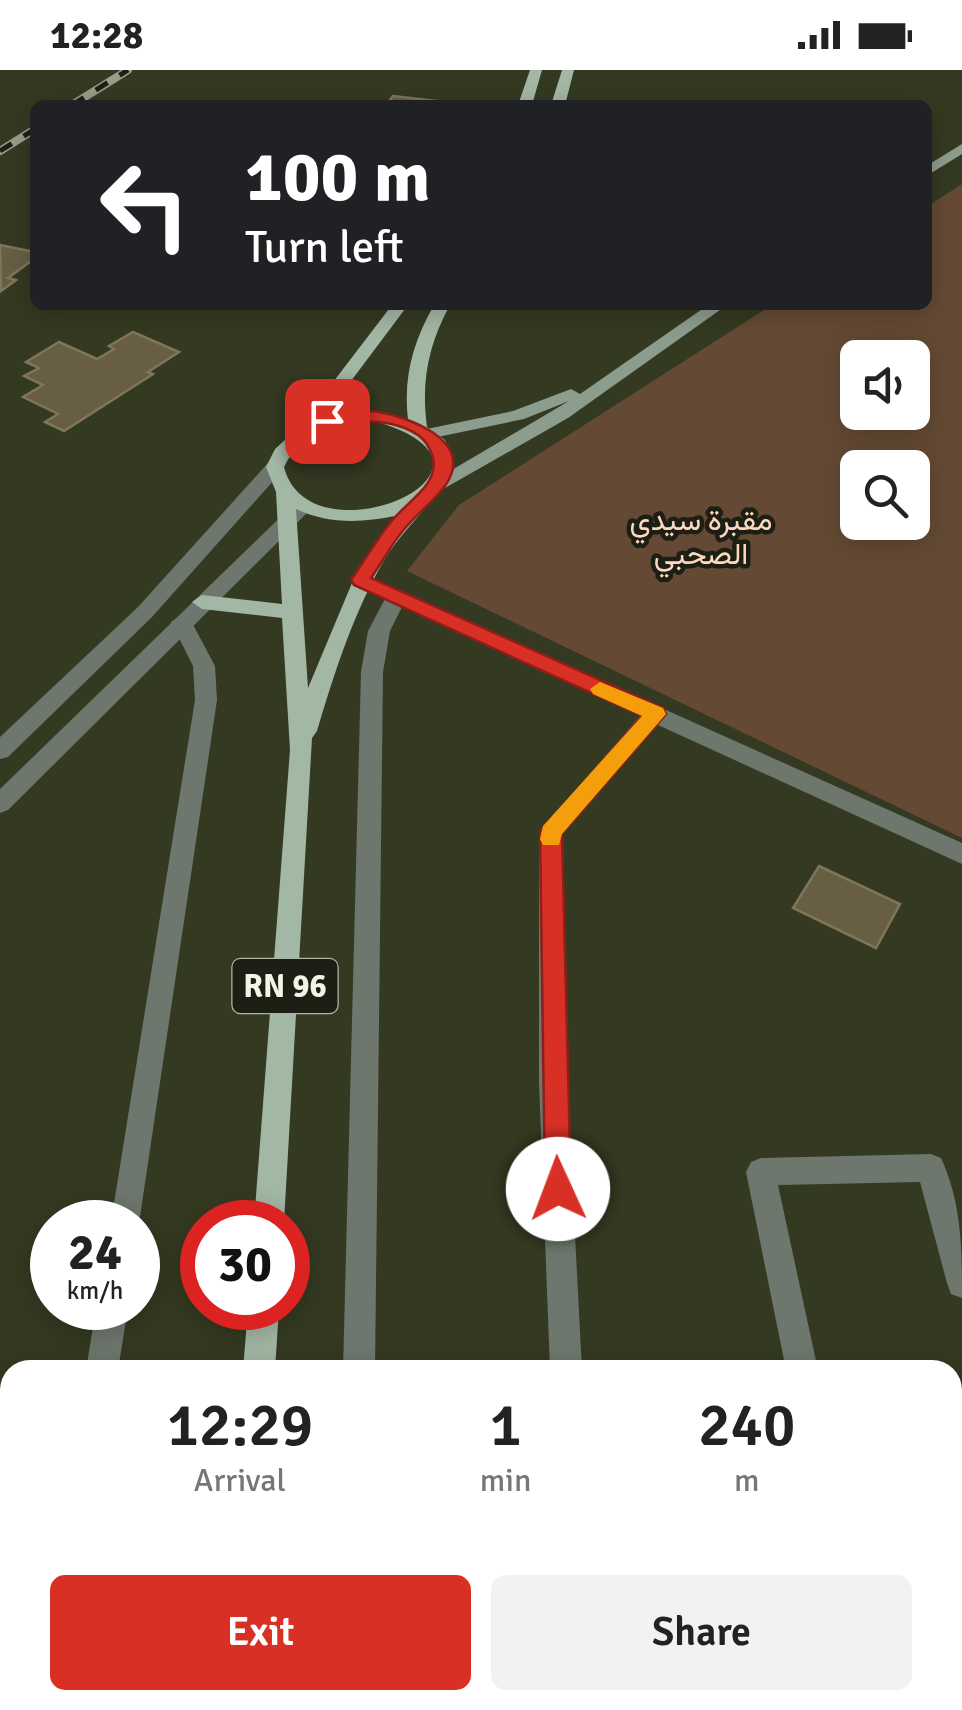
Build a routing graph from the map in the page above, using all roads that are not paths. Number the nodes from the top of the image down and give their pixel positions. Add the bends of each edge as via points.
1 (536, 70) edge
2 (568, 70) edge
3 (527, 100) edge
4 (559, 100) edge
5 (962, 148) edge
6 (932, 168) edge
7 (396, 310) edge
8 (439, 310) edge
9 (712, 310) edge
10 (613, 378) junction
11 (306, 430) junction
12 (423, 431) junction
13 (275, 467) junction
14 (438, 484) junction
15 (416, 502) junction
16 (292, 506) junction
17 (360, 580) junction
18 (396, 598) junction
19 (202, 602) junction
20 (293, 612) junction
21 (182, 622) junction
22 (656, 714) junction
23 (0, 750) edge
24 (301, 750) junction
25 (0, 804) edge
26 (962, 854) edge
27 (129, 1200) edge
28 (270, 1200) edge
29 (962, 1283) edge
30 (108, 1330) edge
31 (262, 1330) edge
32 (104, 1360) edge
33 (260, 1360) edge
34 (359, 1360) edge
35 (566, 1360) edge
36 (800, 1360) edge

1 - 3 main road
2 - 4 main road
5 - 6 main road
7 - 11 main road
8 - 12 main road via 415,364 413,395
9 - 10 main road
10 - 12 main road via 518,414
10 - 14 main road
11 - 12 main road via 374,416
11 - 13 main road via 290,440
12 - 14 main road via 444,457
13 - 16 main road
13 - 23 street via 146,612
14 - 15 main road
15 - 16 main road via 364,517
15 - 17 main road, RN 96
16 - 19 street
16 - 20 main road, RN 96
17 - 18 street
17 - 24 main road, RN 96 via 338,628
18 - 22 street
18 - 34 street via 379,631 372,672
19 - 20 main road
19 - 21 street
20 - 24 main road, RN 96
21 - 25 street
21 - 27 street via 204,666 206,700
22 - 26 street
22 - 35 street via 551,832
24 - 28 main road, RN 96
29 - 36 street via 931,1168 761,1172
30 - 32 street
31 - 33 main road

